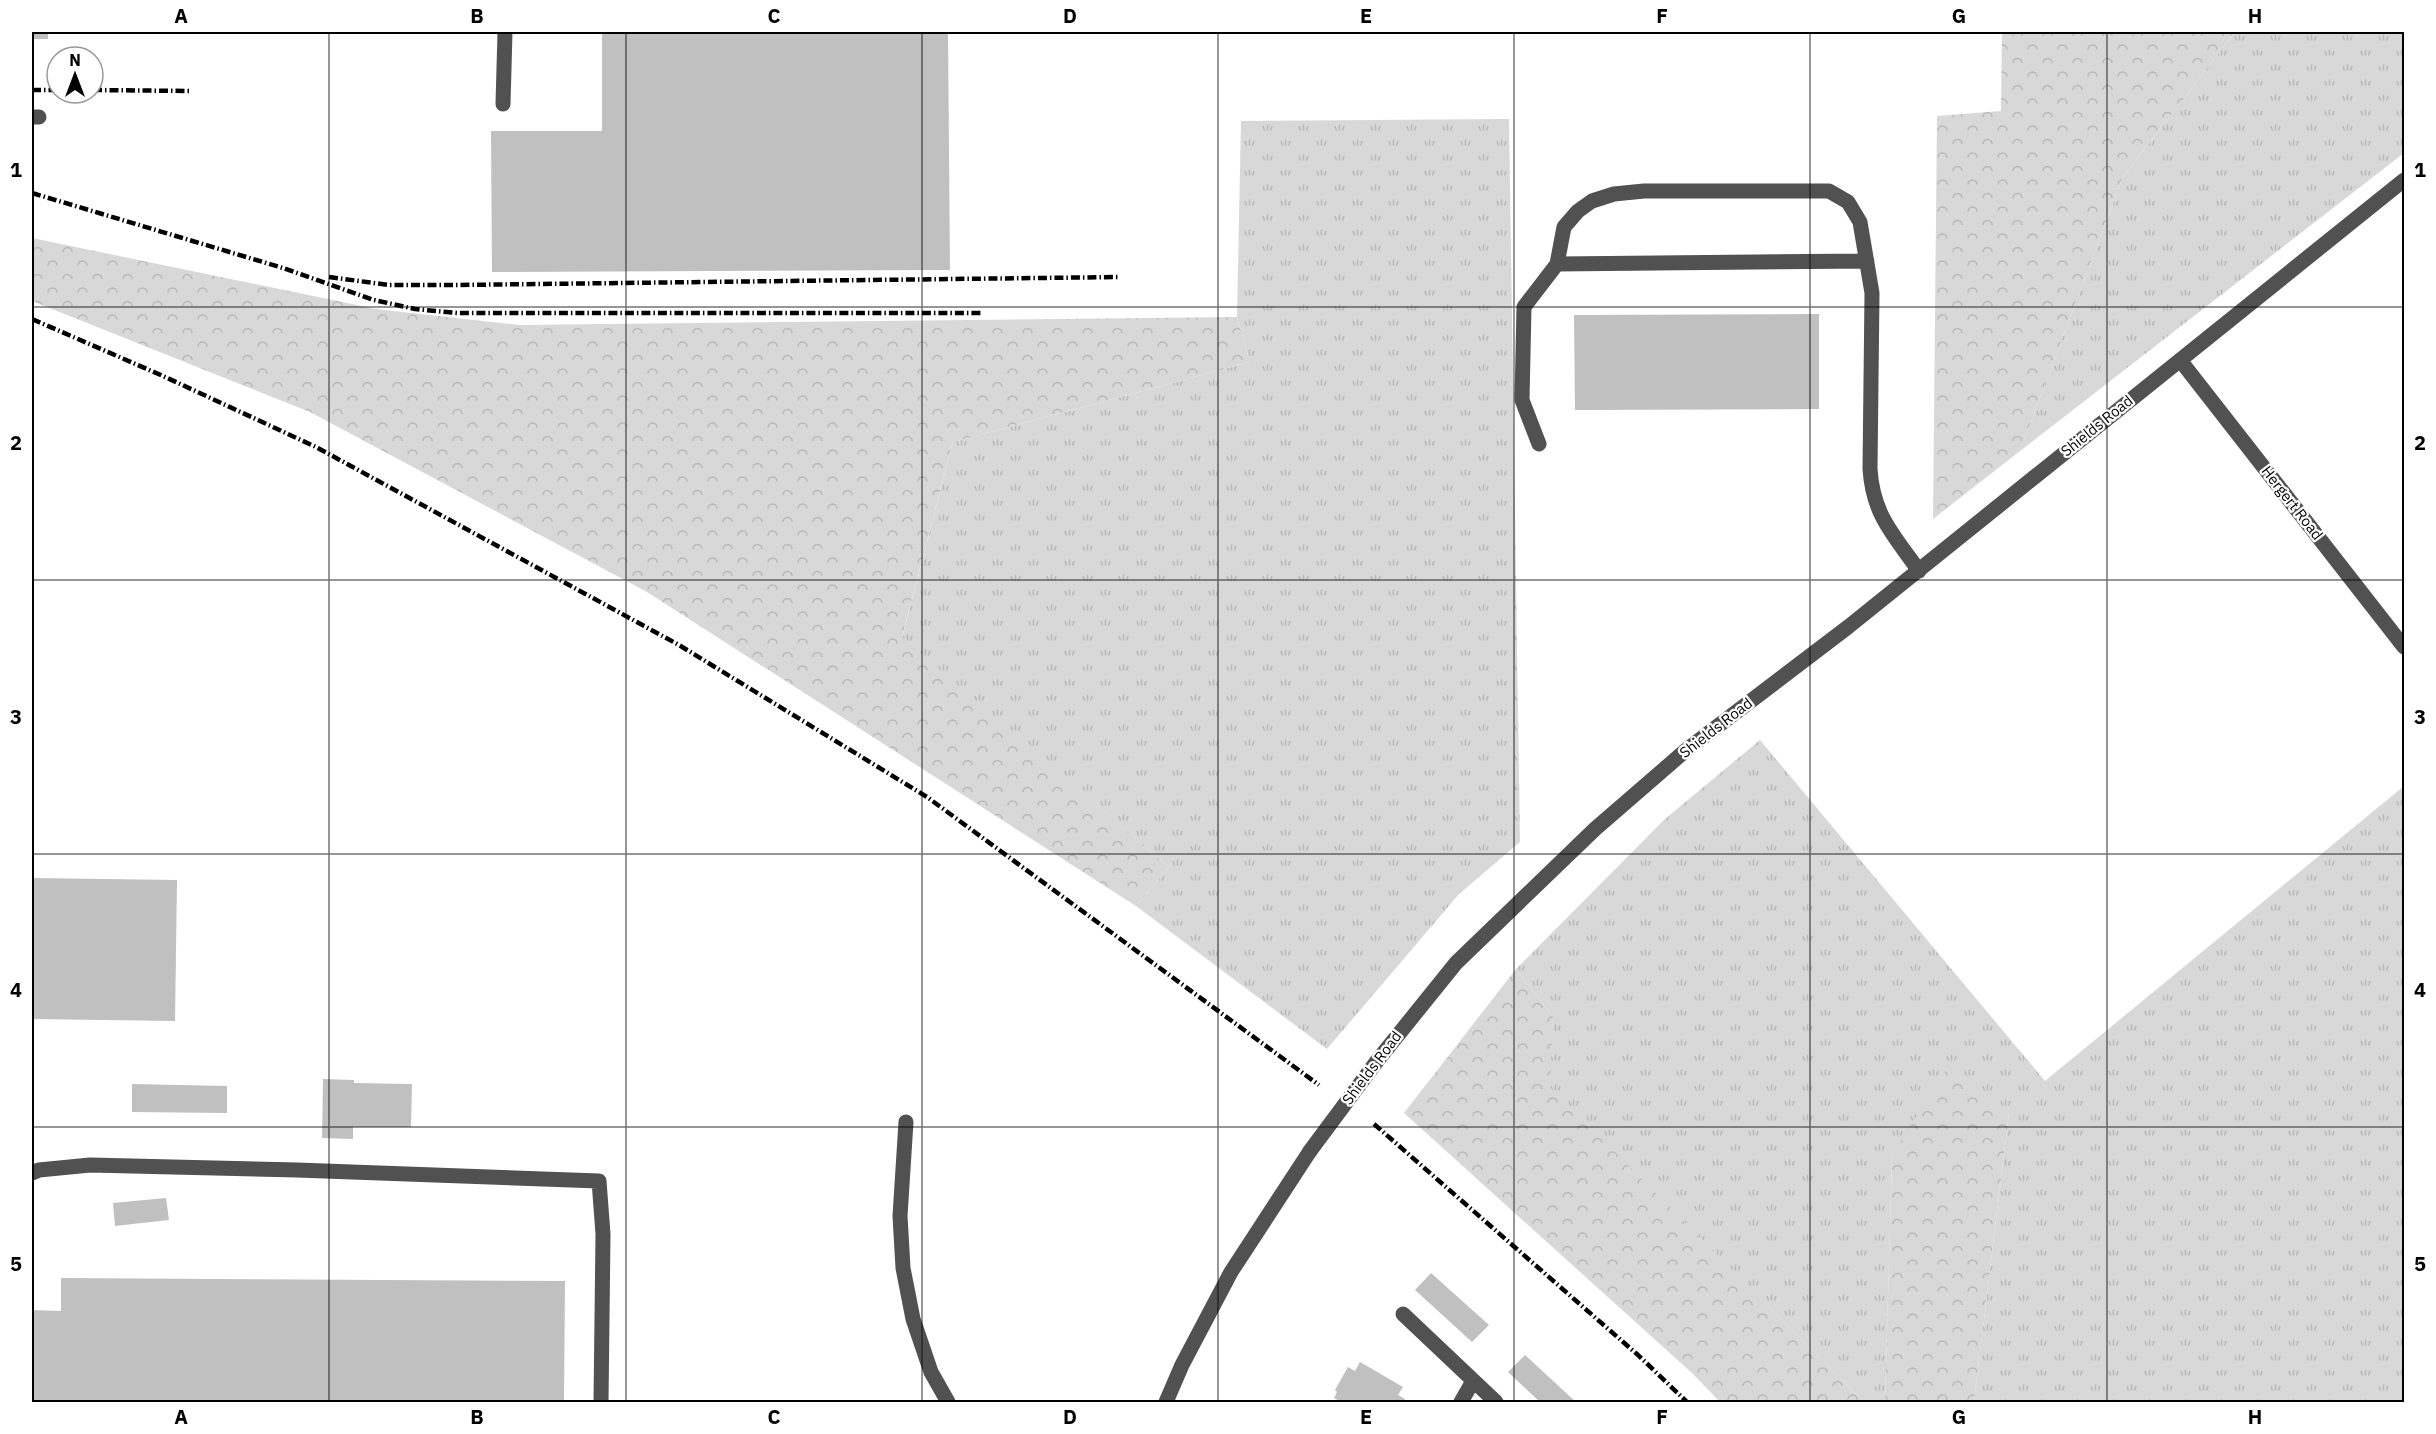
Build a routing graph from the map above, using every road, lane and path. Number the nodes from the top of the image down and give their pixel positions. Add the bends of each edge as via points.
1 (505, 32) edge
2 (503, 104) dead end
3 (2404, 180) edge
4 (1867, 261) junction
5 (1557, 264) junction
6 (2180, 360) junction
7 (1539, 444) dead end
8 (1919, 571) junction
9 (2404, 647) edge
10 (906, 1122) dead end
11 (32, 1173) edge
12 (1403, 1314) dead end
13 (1473, 1381) junction
14 (601, 1402) edge
15 (948, 1402) edge
16 (1166, 1402) edge
17 (1461, 1402) edge
18 (1496, 1402) edge

1 - 2 street
3 - 6 street, Shields Road
4 - 5 street
4 - 5 street via 1860,222 1848,202 1829,191 1644,191 1614,194 1592,201 1578,211 1564,227
4 - 8 street via 1872,293 1871,490 1877,510
5 - 7 street via 1524,307 1522,400
6 - 8 street, Shields Road
6 - 9 street, Hergert Road
8 - 16 street, Shields Road, bridge via 1685,751 1595,829 1456,963 1310,1152 1231,1272
10 - 15 street via 900,1216 903,1268 913,1319 930,1372
11 - 14 street via 101,1165 598,1181 603,1234
12 - 13 street
13 - 17 street
13 - 18 street

